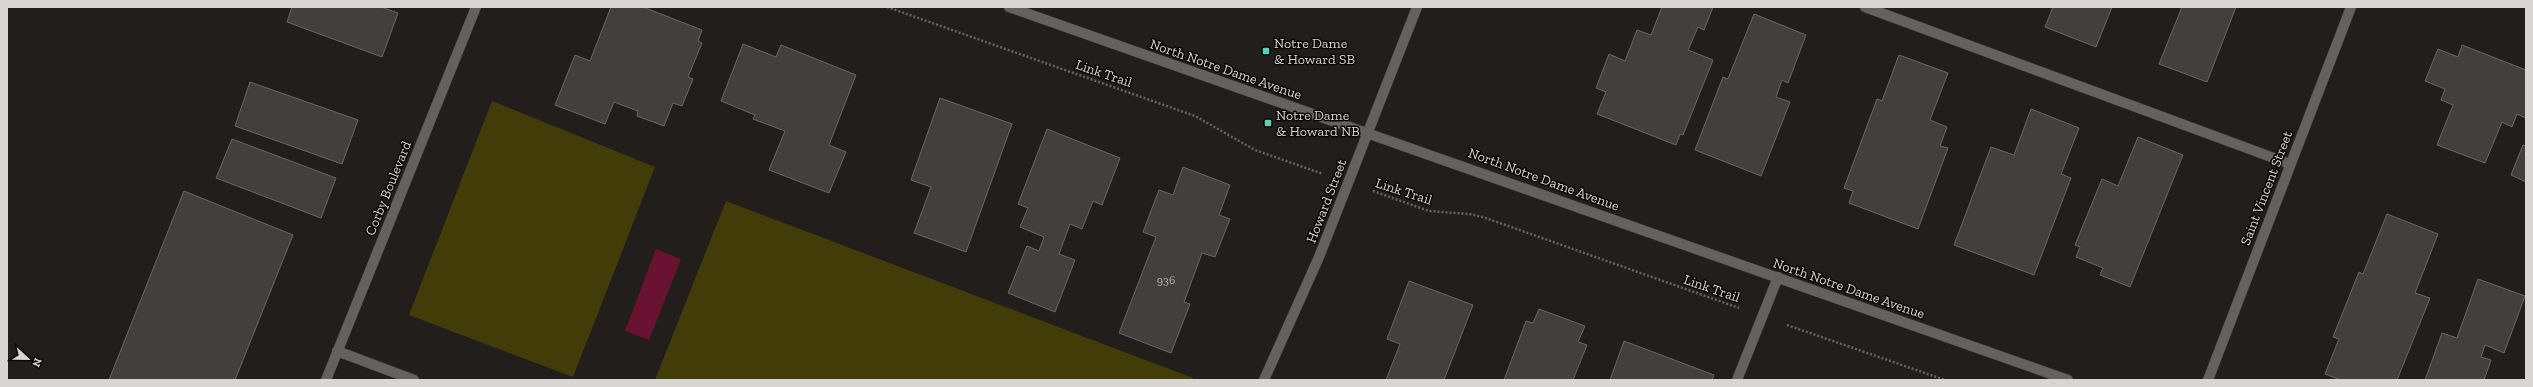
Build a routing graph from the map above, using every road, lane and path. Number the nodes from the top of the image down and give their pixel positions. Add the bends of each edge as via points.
1 (476, 7) edge
2 (887, 7) edge
3 (1009, 7) edge
4 (1417, 7) edge
5 (1865, 7) edge
6 (2351, 7) edge
7 (1367, 133) junction
8 (2290, 164) junction
9 (1348, 182) junction
10 (1778, 277) junction
11 (1762, 316) junction
12 (337, 351) junction
13 (326, 380) edge
14 (414, 380) edge
15 (1264, 380) edge
16 (1737, 380) edge
17 (1945, 380) edge
18 (2068, 380) edge
19 (2208, 380) edge

1 - 12 street, Corby Boulevard
2 - 9 path, Link Trail via 1195,116 1255,150
3 - 7 street, North Notre Dame Avenue
4 - 7 street, Howard Street
5 - 8 street
6 - 8 street, Saint Vincent Street
7 - 9 street, Howard Street
7 - 10 street, North Notre Dame Avenue
8 - 19 street, Saint Vincent Street
9 - 11 path, Link Trail via 1429,211 1483,217
9 - 15 street, Howard Street via 1320,257
10 - 11 street
10 - 18 street, North Notre Dame Avenue
11 - 16 street
11 - 17 path, Link Trail
12 - 13 street, Corby Boulevard
12 - 14 street

